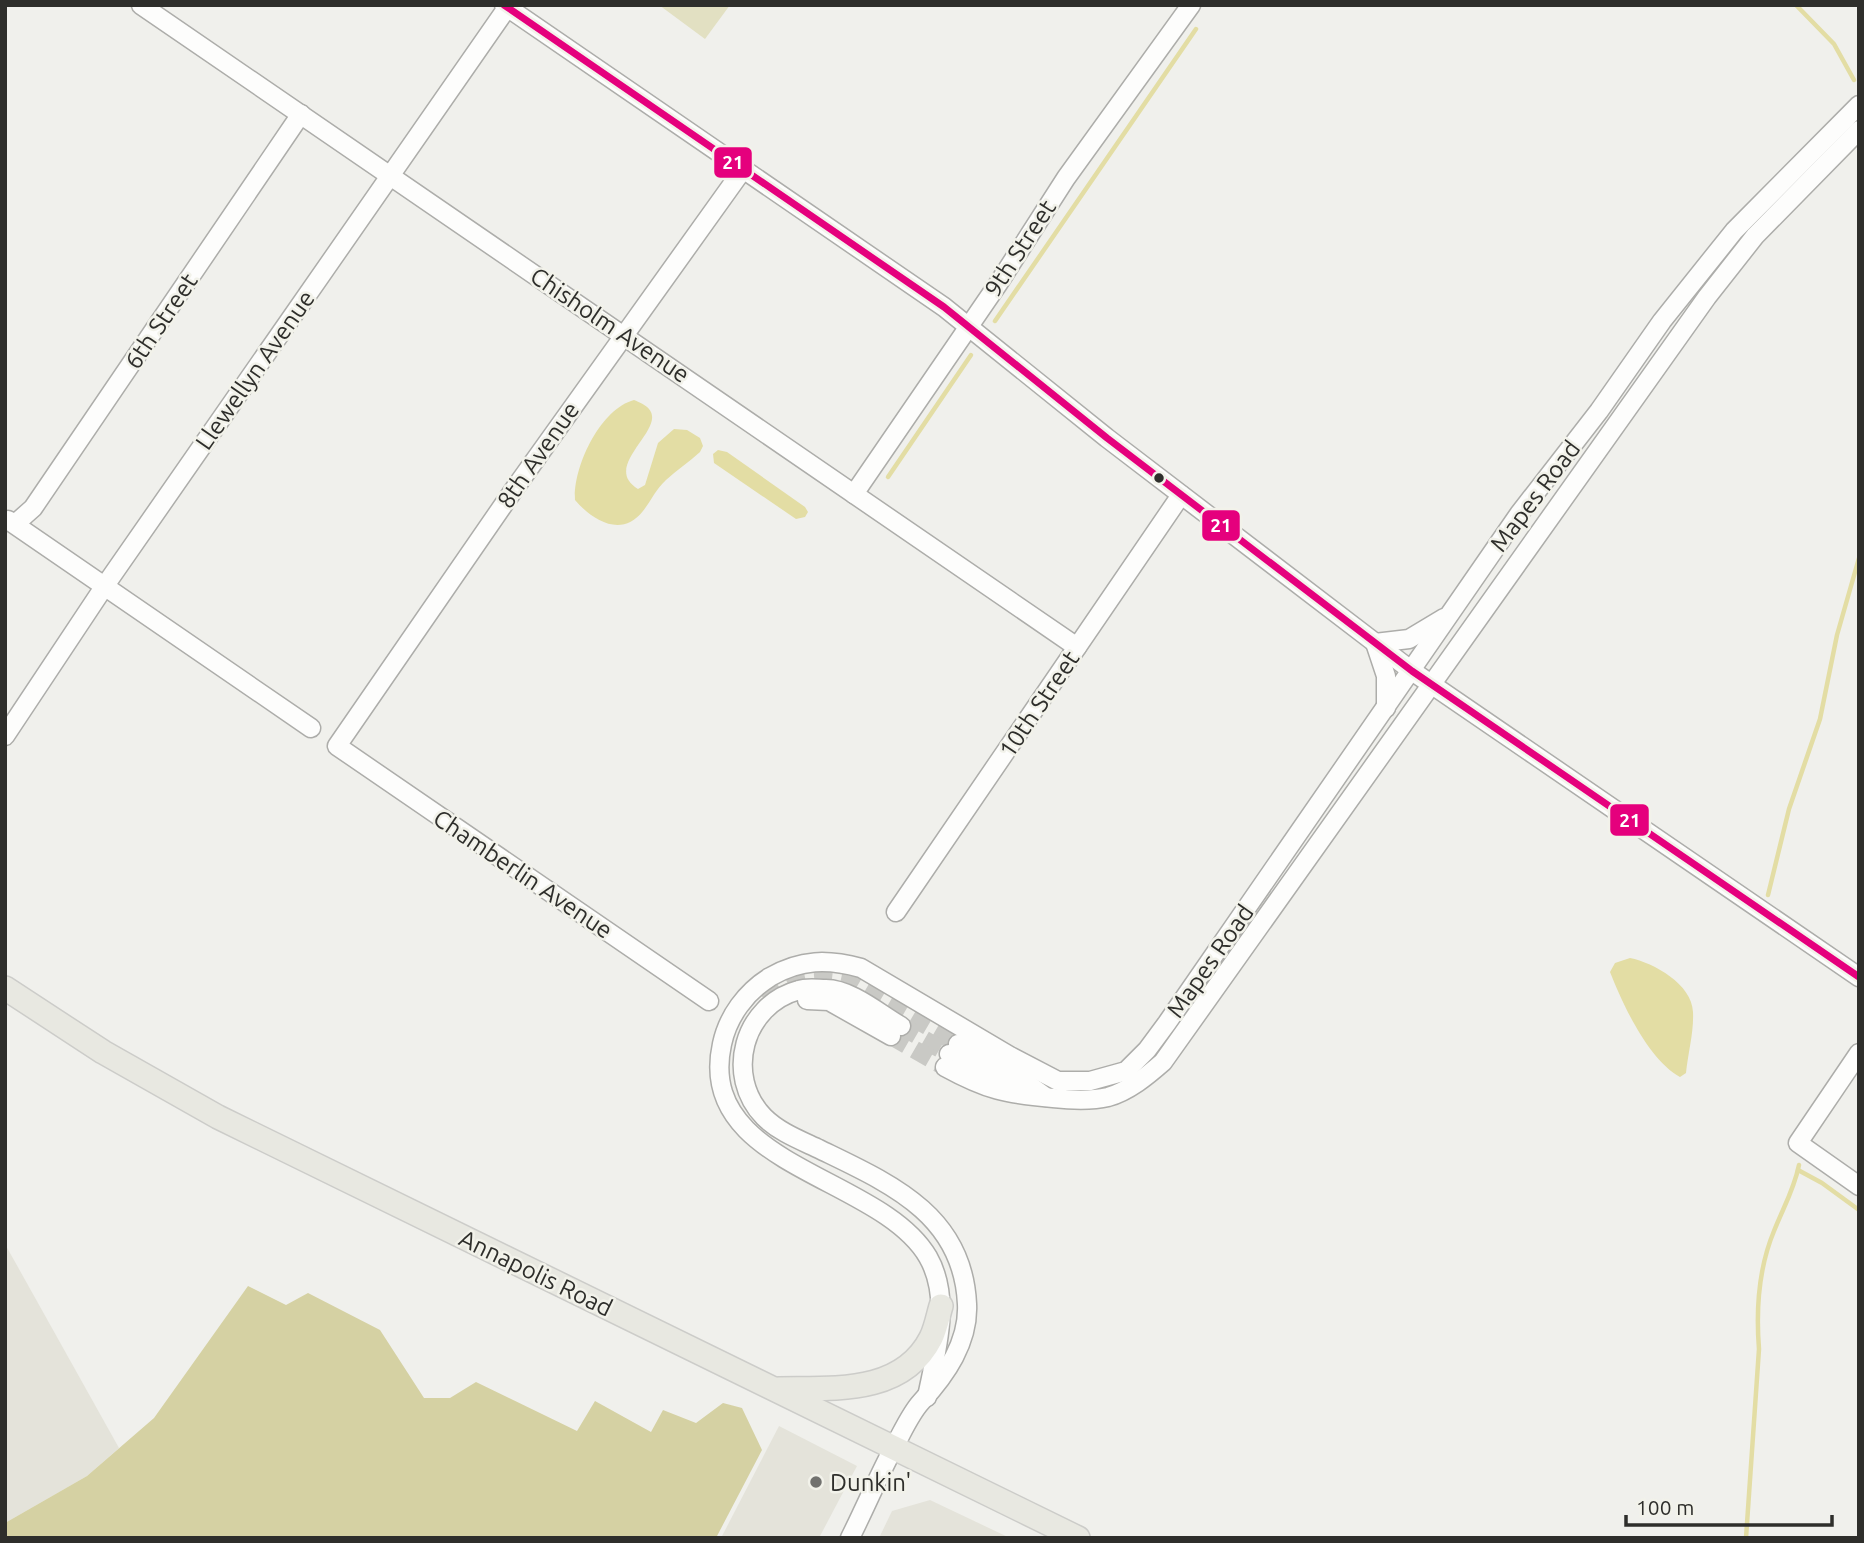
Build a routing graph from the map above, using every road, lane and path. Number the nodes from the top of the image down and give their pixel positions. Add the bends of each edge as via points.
1 (141, 5) edge
2 (1191, 5) edge
3 (507, 6) edge
4 (1859, 105) edge
5 (301, 114) junction
6 (1859, 130) edge
7 (744, 168) junction
8 (390, 176) junction
9 (969, 327) junction
10 (623, 334) junction
11 (854, 494) junction
12 (1181, 495) junction
13 (10, 521) edge
14 (104, 587) junction
15 (1450, 614) junction
16 (1375, 643) junction
17 (1077, 647) junction
18 (1412, 671) junction
19 (1430, 684) junction
20 (1386, 708) junction
21 (311, 728) dead end
22 (5, 736) edge
23 (337, 746) joint
24 (896, 912) dead end
25 (1859, 976) edge
26 (5, 988) edge
27 (709, 1001) dead end
28 (896, 1031) tunnel mouth
29 (1859, 1053) edge
30 (1046, 1097) junction
31 (1859, 1186) edge
32 (941, 1306) junction
33 (774, 1389) junction
34 (927, 1397) junction
35 (894, 1448) junction
36 (850, 1538) edge
37 (1078, 1538) edge

1 - 5 street, Chisholm Avenue
2 - 9 street, 9th Street via 1073,167
3 - 7 street
3 - 8 street, Llewellyn Avenue
4 - 15 street, Mapes Road via 1734,231 1694,280
5 - 8 street, Chisholm Avenue
5 - 13 street, 6th Street via 33,508
6 - 19 street, Mapes Road via 1755,236 1707,297
7 - 9 street
7 - 10 street, 8th Avenue
8 - 10 street, Chisholm Avenue
8 - 14 street, Llewellyn Avenue
9 - 11 street, 9th Street
9 - 12 street
10 - 11 street, Chisholm Avenue
10 - 23 street, 8th Avenue
11 - 17 street, Chisholm Avenue
12 - 16 street
12 - 17 street, 10th Street
13 - 14 street
14 - 21 street
14 - 22 street, Llewellyn Avenue
15 - 16 street via 1409,639
15 - 18 street, Mapes Road
16 - 18 street
16 - 20 street via 1385,676
17 - 24 street, 10th Street
18 - 19 street
18 - 20 street, Mapes Road
19 - 25 street
19 - 30 street, Mapes Road via 1163,1062 1141,1081 1108,1097
20 - 32 street, Mapes Road via 1167,1023 1126,1071 1090,1081 1058,1081 861,968 837,962 809,961 785,969 743,1000 729,1021 719,1059 729,1106 738,1121 768,1149 905,1228 930,1261
23 - 27 street, Chamberlin Avenue
26 - 33 main road, Annapolis Road via 103,1052 210,1112
28 - 34 street, Mapes Road via 829,1001 811,998 754,1024 742,1072 754,1106 784,1132 894,1185 937,1222 955,1254 968,1305 958,1353
29 - 31 street via 1798,1143
30 - 30 street, Mapes Road via 1002,1093 977,1085 951,1055 1026,1082
32 - 33 main road via 931,1339 885,1381 857,1387
32 - 34 street, Mapes Road
33 - 35 main road, Annapolis Road
34 - 35 street, Mapes Road
35 - 36 street, Mapes Road
35 - 37 main road, Annapolis Road

